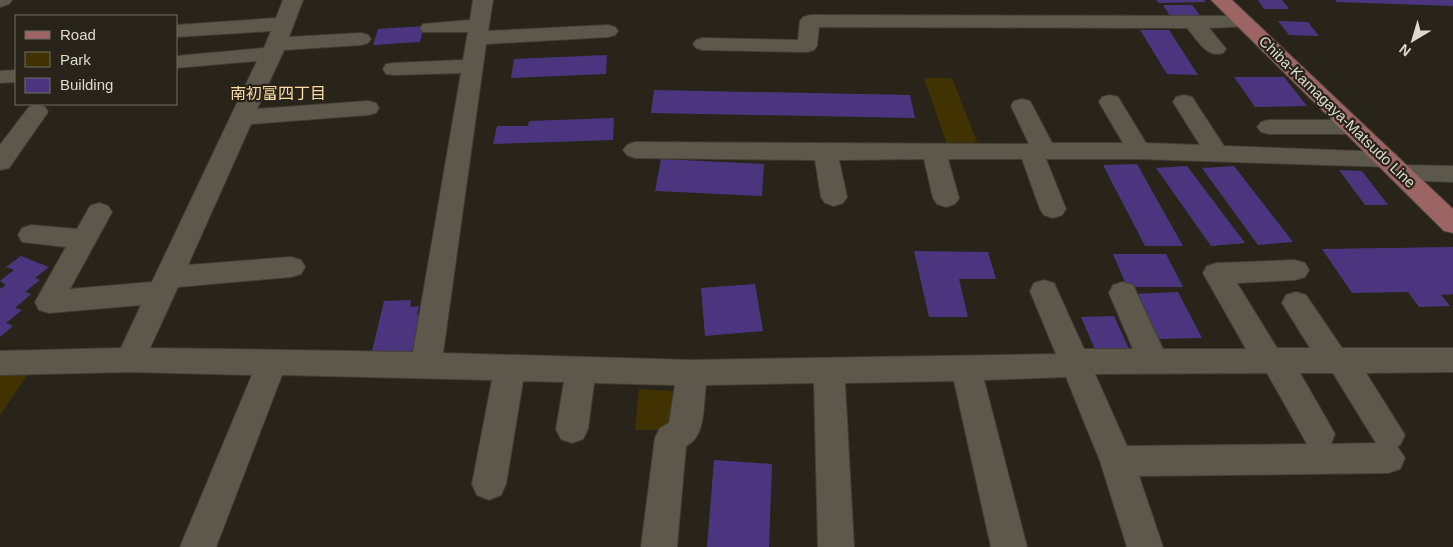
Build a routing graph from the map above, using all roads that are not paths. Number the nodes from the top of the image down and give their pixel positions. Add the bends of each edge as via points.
1 (293, 0) edge
2 (483, 0) edge
3 (825, 0) edge
4 (1222, 0) edge
5 (829, 21) junction
6 (1193, 22) junction
7 (1244, 22) junction
8 (430, 28) dead end
9 (178, 31) edge
10 (608, 31) dead end
11 (478, 32) junction
12 (361, 38) dead end
13 (277, 41) junction
14 (703, 44) dead end
15 (1216, 49) dead end
16 (178, 62) edge
17 (473, 66) junction
18 (394, 69) dead end
19 (15, 76) edge
20 (0, 77) edge
21 (1110, 102) dead end
22 (1184, 102) dead end
23 (1022, 106) dead end
24 (368, 108) dead end
25 (37, 112) dead end
26 (242, 117) junction
27 (1269, 127) dead end
28 (1352, 127) junction
29 (635, 150) dead end
30 (1037, 151) junction
31 (1138, 151) junction
32 (826, 152) junction
33 (934, 152) junction
34 (1217, 154) junction
35 (3, 155) edge
36 (1393, 166) junction
37 (1453, 174) edge
38 (834, 197) dead end
39 (946, 198) dead end
40 (1053, 209) dead end
41 (99, 212) dead end
42 (1453, 224) edge
43 (31, 235) dead end
44 (84, 239) junction
45 (291, 267) dead end
46 (1295, 270) dead end
47 (165, 285) junction
48 (1044, 291) dead end
49 (1123, 293) dead end
50 (1296, 303) dead end
51 (130, 360) junction
52 (1338, 360) junction
53 (1153, 361) junction
54 (1273, 361) junction
55 (1074, 362) junction
56 (1451, 362) edge
57 (0, 363) edge
58 (272, 363) junction
59 (426, 365) junction
60 (966, 367) junction
61 (510, 368) junction
62 (581, 370) junction
63 (829, 370) junction
64 (692, 374) junction
65 (572, 429) dead end
66 (1319, 434) dead end
67 (1117, 462) junction
68 (489, 484) dead end
69 (198, 547) edge
70 (659, 547) edge
71 (836, 547) edge
72 (1009, 547) edge
73 (1145, 547) edge

1 - 13 street
2 - 11 street
3 - 5 street
4 - 7 main road, Chiba-Kamagaya-Matsudo Line
5 - 6 street
5 - 14 street via 810,21 807,46
6 - 7 street
6 - 15 street
7 - 28 main road, Chiba-Kamagaya-Matsudo Line
8 - 11 street
9 - 13 street
10 - 11 street
11 - 17 street
12 - 13 street
13 - 16 street
13 - 26 street
17 - 18 street
17 - 59 street
19 - 20 street
21 - 31 street
22 - 34 street
23 - 30 street
24 - 26 street
25 - 35 street
26 - 47 street
27 - 28 street
28 - 36 main road, Chiba-Kamagaya-Matsudo Line
29 - 32 street
30 - 31 street
30 - 33 street
30 - 40 street
31 - 34 street
32 - 33 street
32 - 38 street
33 - 39 street
34 - 36 street
36 - 37 street
36 - 42 main road, Chiba-Kamagaya-Matsudo Line
41 - 44 street
43 - 44 street
44 - 47 street via 49,302
45 - 47 street
46 - 54 street via 1217,272
47 - 51 street
48 - 55 street
49 - 53 street
50 - 52 street
51 - 57 street
51 - 58 street
52 - 54 street
52 - 56 street
52 - 67 street via 1389,447
53 - 54 street
53 - 55 street
54 - 66 street
55 - 60 street via 1060,366
55 - 67 street
58 - 59 street
58 - 69 street
59 - 61 street
60 - 63 street
60 - 72 street
61 - 62 street
61 - 68 street
62 - 64 street
62 - 65 street
63 - 64 street
63 - 71 street
64 - 70 street via 684,432 671,438
67 - 73 street

